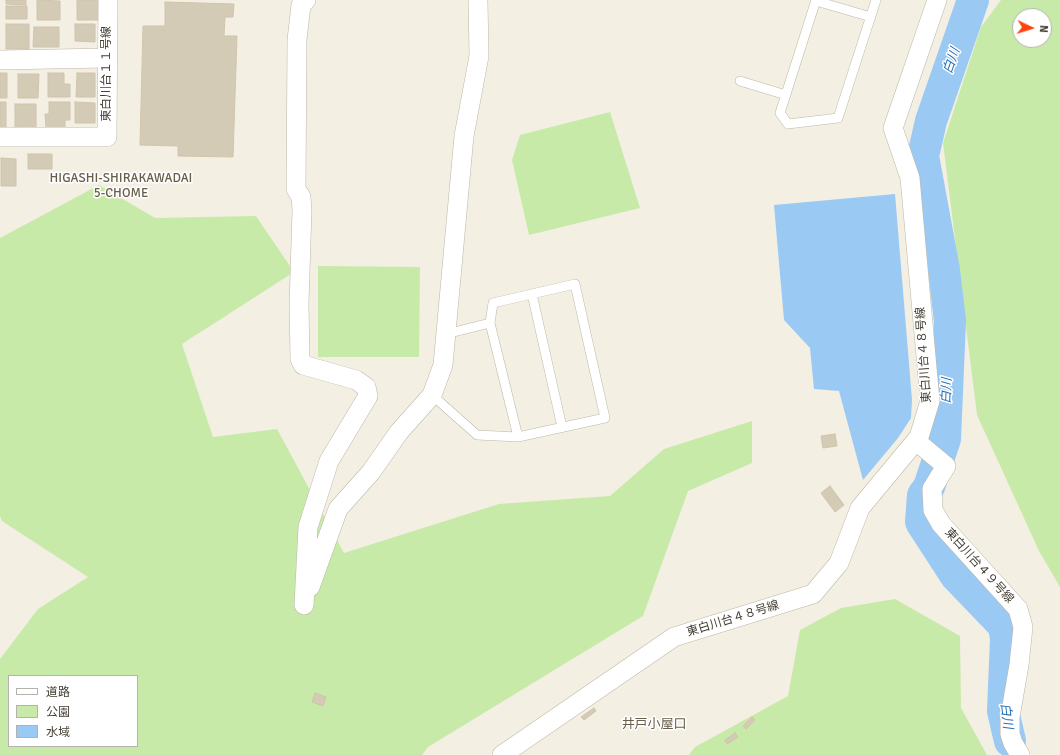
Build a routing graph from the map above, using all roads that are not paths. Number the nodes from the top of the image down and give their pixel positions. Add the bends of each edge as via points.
1 (108, 0) edge
2 (306, 0) edge
3 (478, 0) edge
4 (816, 0) edge
5 (876, 0) edge
6 (937, 0) edge
7 (871, 17) junction
8 (107, 58) junction
9 (0, 60) edge
10 (740, 81) dead end
11 (786, 95) junction
12 (0, 137) edge
13 (532, 294) junction
14 (490, 323) junction
15 (446, 334) junction
16 (432, 396) junction
17 (562, 427) junction
18 (518, 437) junction
19 (916, 441) junction
20 (502, 755) edge
21 (1020, 755) edge

1 - 8 street, 東白川台１１号線
2 - 16 street via 301,5 297,40 296,189 301,197 302,210 300,359 303,365 356,380 366,387 368,396 329,462 308,527 304,605 338,509 371,472 399,432
3 - 15 street via 479,56 464,136
4 - 7 lane
4 - 11 lane
5 - 7 lane
6 - 19 street, 東白川台４８号線 via 894,128 910,178 930,401
7 - 11 lane via 838,118 788,124 780,113
8 - 9 street
8 - 12 street, 東白川台１１号線 via 107,137
10 - 11 lane
13 - 14 lane via 493,303
13 - 17 lane
13 - 17 lane via 575,284 580,306 605,418
14 - 15 lane
14 - 18 lane
15 - 16 street via 443,365
16 - 18 lane via 477,436
17 - 18 lane
19 - 20 street, 東白川台４８号線 via 860,508 839,563 813,594 674,637
19 - 21 street, 東白川台４９号線 via 946,466 932,489 933,510 941,524 1018,609 1023,626 1010,717 1010,734

